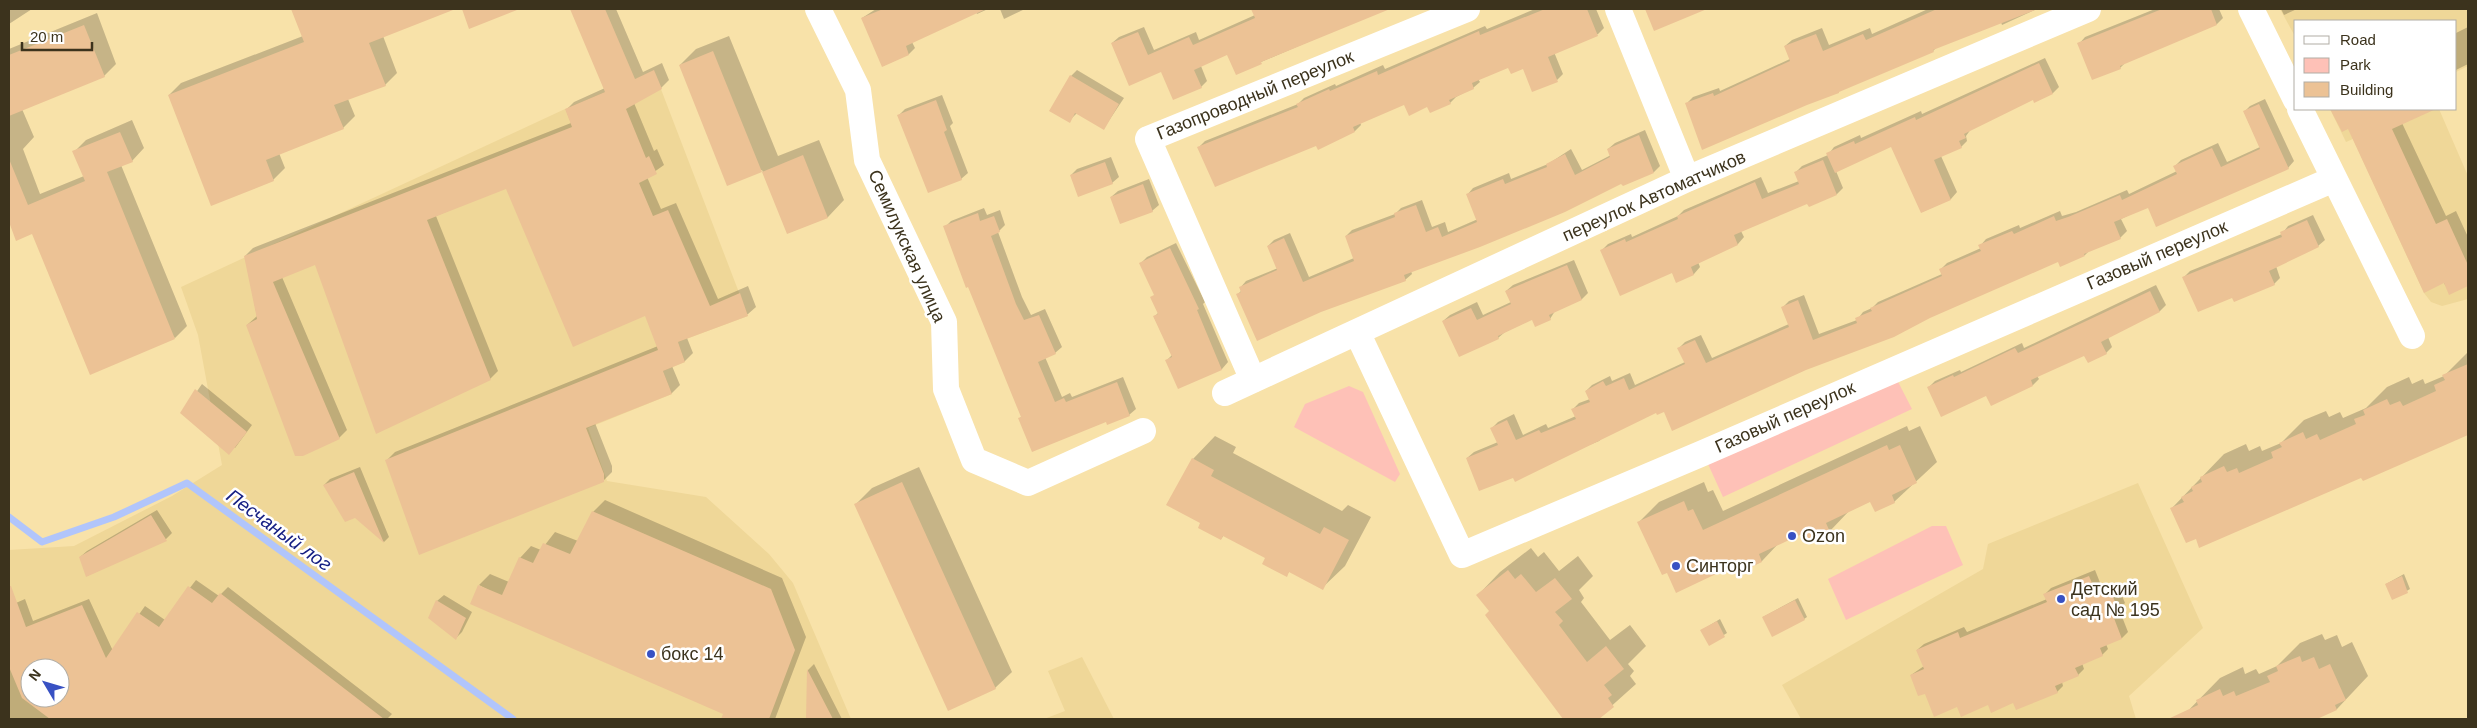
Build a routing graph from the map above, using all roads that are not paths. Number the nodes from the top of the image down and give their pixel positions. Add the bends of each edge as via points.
1 (818, 9) edge
2 (1467, 9) edge
3 (1618, 9) edge
4 (2088, 9) edge
5 (2251, 9) edge
6 (2294, 96) edge
7 (2300, 110) edge
8 (1687, 179) junction
9 (2334, 179) junction
10 (1357, 332) junction
11 (2412, 336) dead end
12 (1252, 380) junction
13 (1225, 393) dead end
14 (1144, 431) dead end

1 - 14 street, Семилукская улица via 858,90 868,160 944,322 946,389 974,460 1028,483
2 - 12 street, Газопроводный переулок via 1148,139
3 - 8 street
4 - 8 street, переулок Автоматчиков
5 - 6 street
7 - 9 street
8 - 10 street, переулок Автоматчиков
9 - 10 street, Газовый переулок via 1462,555
9 - 11 street
10 - 12 street, переулок Автоматчиков
12 - 13 street, переулок Автоматчиков

